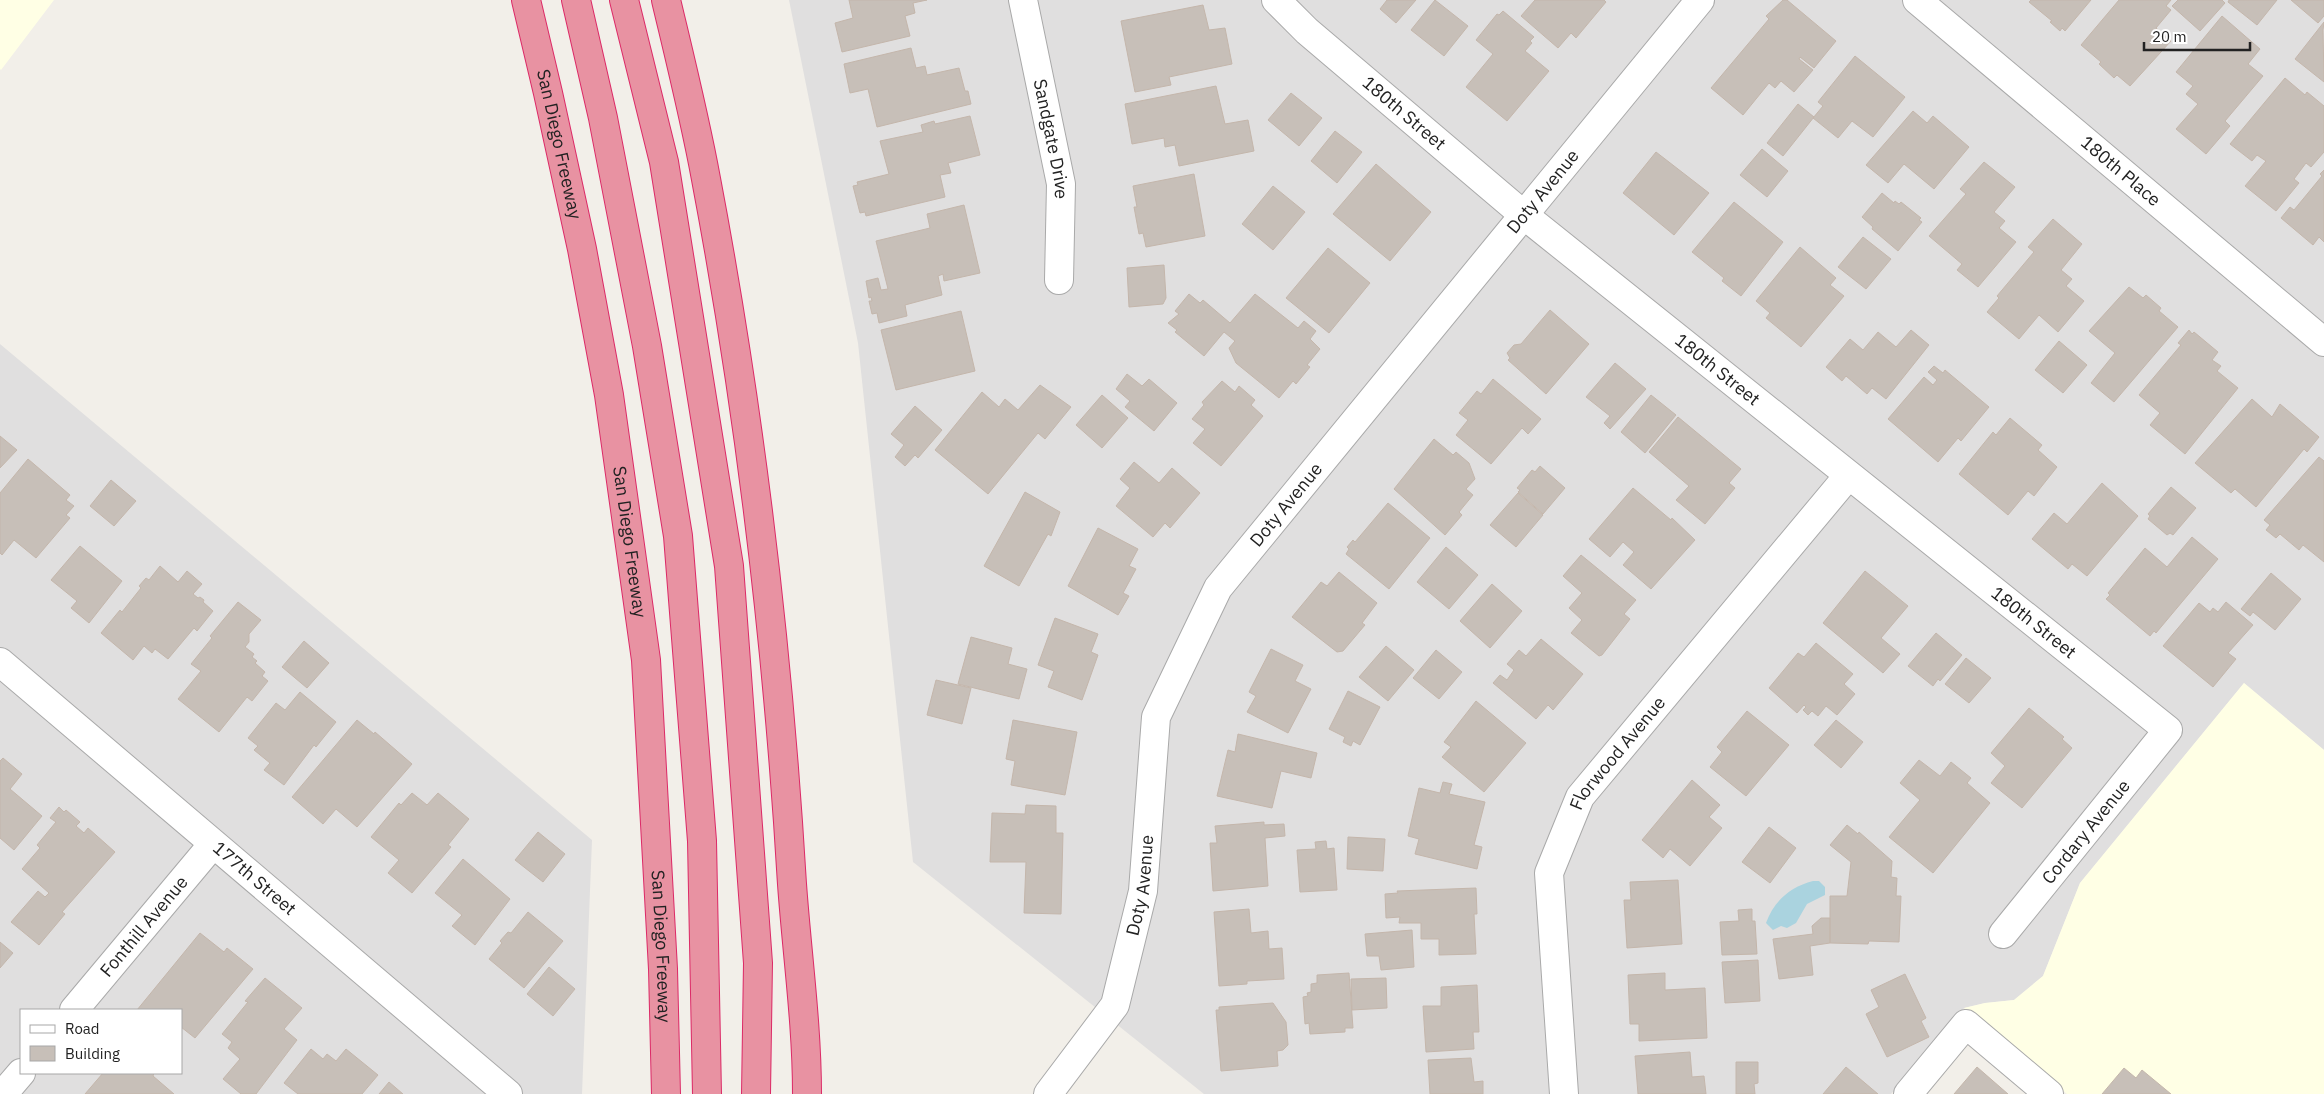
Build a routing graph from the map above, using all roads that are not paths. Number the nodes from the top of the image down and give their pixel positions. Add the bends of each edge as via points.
1 (526, 0) edge
2 (576, 0) edge
3 (624, 0) edge
4 (666, 0) edge
5 (1023, 0) edge
6 (1276, 0) edge
7 (1700, 0) edge
8 (1917, 0) edge
9 (1525, 216) junction
10 (1059, 280) dead end
11 (2324, 342) edge
12 (1848, 476) junction
13 (0, 662) edge
14 (2168, 730) joint
15 (214, 844) junction
16 (2003, 934) dead end
17 (75, 1009) edge
18 (20, 1074) edge
19 (3, 1094) edge
20 (508, 1094) edge
21 (666, 1094) edge
22 (707, 1094) edge
23 (756, 1094) edge
24 (807, 1094) edge
25 (1048, 1094) edge
26 (1564, 1094) edge
27 (1908, 1094) edge
28 (2049, 1094) edge

1 - 21 highway, San Diego Freeway via 580,240 607,385 646,660 663,969
2 - 22 highway via 603,118 645,336 678,536 702,841
3 - 23 highway via 664,162 729,566 758,963
4 - 24 highway via 706,177 735,348 760,536 776,667
5 - 10 street, Sandgate Drive via 1061,184
6 - 9 street, 180th Street via 1307,31
7 - 9 street, Doty Avenue
8 - 11 street, 180th Place
9 - 12 street, 180th Street
9 - 25 street, Doty Avenue via 1218,588 1156,717 1143,891 1115,1005
12 - 14 street, 180th Street
12 - 26 street, Florwood Avenue via 1580,797 1549,873
13 - 15 street, 177th Street
14 - 16 street, Cordary Avenue
15 - 17 street, Fonthill Avenue
15 - 20 street, 177th Street
18 - 19 street
27 - 28 street via 1966,1024

